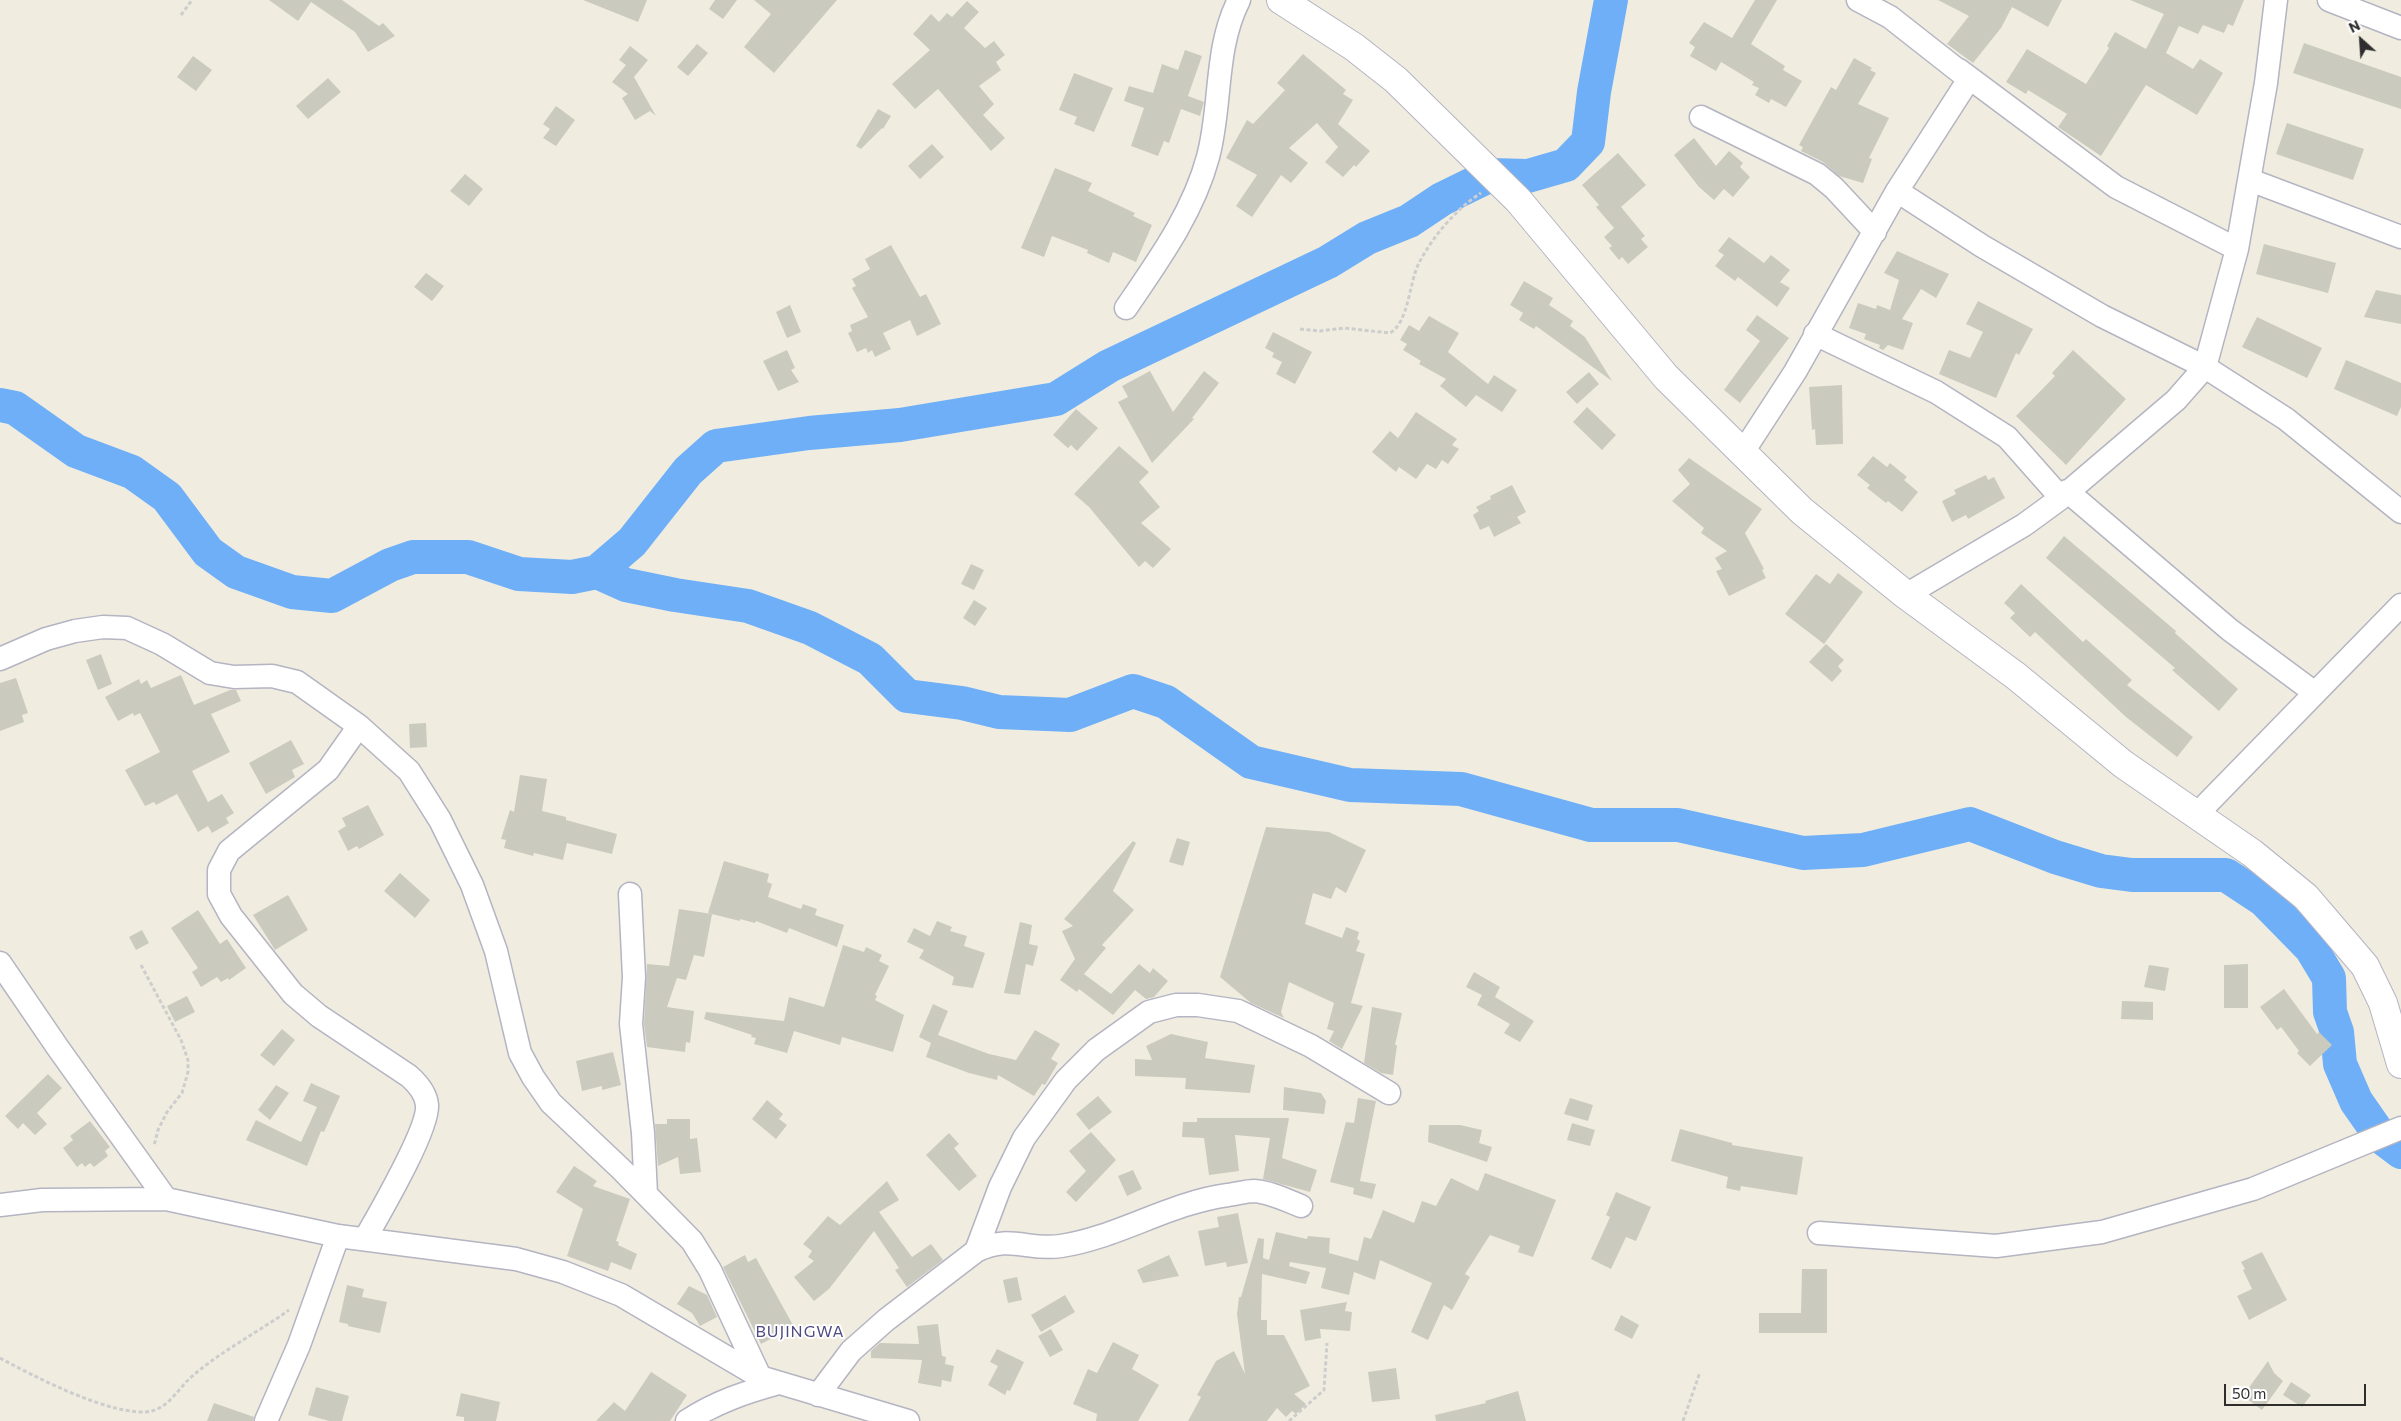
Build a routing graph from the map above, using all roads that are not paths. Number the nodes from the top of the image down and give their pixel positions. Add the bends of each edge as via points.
1 (1239, 0) edge
2 (1281, 0) edge
3 (1858, 0) edge
4 (1874, 0) edge
5 (2276, 0) edge
6 (2329, 0) edge
7 (2401, 28) edge
8 (1970, 79) junction
9 (1701, 117) dead end
10 (2250, 180) junction
11 (1897, 191) junction
12 (1875, 232) junction
13 (2401, 238) edge
14 (2237, 249) junction
15 (1126, 308) dead end
16 (1815, 334) junction
17 (2205, 367) junction
18 (1743, 452) junction
19 (2064, 494) junction
20 (2401, 512) edge
21 (1906, 595) junction
22 (2401, 604) edge
23 (0, 659) edge
24 (2315, 694) junction
25 (359, 726) junction
26 (2197, 814) junction
27 (630, 894) dead end
28 (0, 963) edge
29 (2401, 1064) edge
30 (1388, 1093) dead end
31 (2401, 1128) edge
32 (646, 1194) junction
33 (166, 1199) junction
34 (0, 1205) edge
35 (1301, 1206) dead end
36 (1818, 1233) dead end
37 (338, 1236) junction
38 (365, 1239) junction
39 (976, 1250) junction
40 (769, 1380) junction
41 (818, 1395) junction
42 (266, 1421) edge
43 (687, 1421) edge
44 (908, 1421) edge

1 - 15 street via 1227,28 1209,156 1197,190 1169,246
2 - 18 street via 1354,47 1396,80 1518,200 1666,377
3 - 8 street via 1890,17
4 - 8 street
5 - 10 street
6 - 7 street
8 - 11 street
8 - 14 street via 2116,187
9 - 12 street via 1817,174
10 - 13 street
10 - 14 street
11 - 12 street
11 - 17 street via 1982,246 2094,311
12 - 16 street
14 - 17 street
16 - 18 street via 1795,372
16 - 19 street via 1936,392 2007,437
17 - 19 street via 2176,400
17 - 20 street via 2286,419
18 - 21 street via 1802,511
19 - 21 street via 2024,524
19 - 24 street via 2230,630
21 - 26 street via 2016,676 2123,764
22 - 24 street
23 - 25 street via 46,639 75,631 127,628 162,644 210,674 272,676 297,682
24 - 26 street
25 - 32 street via 409,771 440,820 472,885 496,951 520,1053 533,1077 551,1103
25 - 38 street via 328,770 229,851 219,870 219,894 231,916 293,994 319,1016 409,1076 421,1088 427,1106 421,1132
26 - 29 street via 2252,853 2306,898 2339,933 2365,966 2383,1003
27 - 32 street via 634,977 631,1024
28 - 33 street
30 - 39 street via 1311,1046 1238,1012 1198,1004 1176,1005 1149,1012 1096,1050 1066,1080 1029,1131 1000,1187
31 - 36 street via 2253,1189 2102,1232 1996,1246
32 - 40 street via 692,1241
33 - 34 street via 42,1200
33 - 37 street
35 - 39 street via 1277,1196 1244,1193 1164,1211 1085,1241 1044,1247 1015,1242 992,1243
37 - 38 street
37 - 42 street via 299,1345
38 - 40 street via 516,1259 563,1272 622,1295
39 - 41 street via 851,1351
40 - 41 street
40 - 43 street via 709,1407
41 - 44 street

